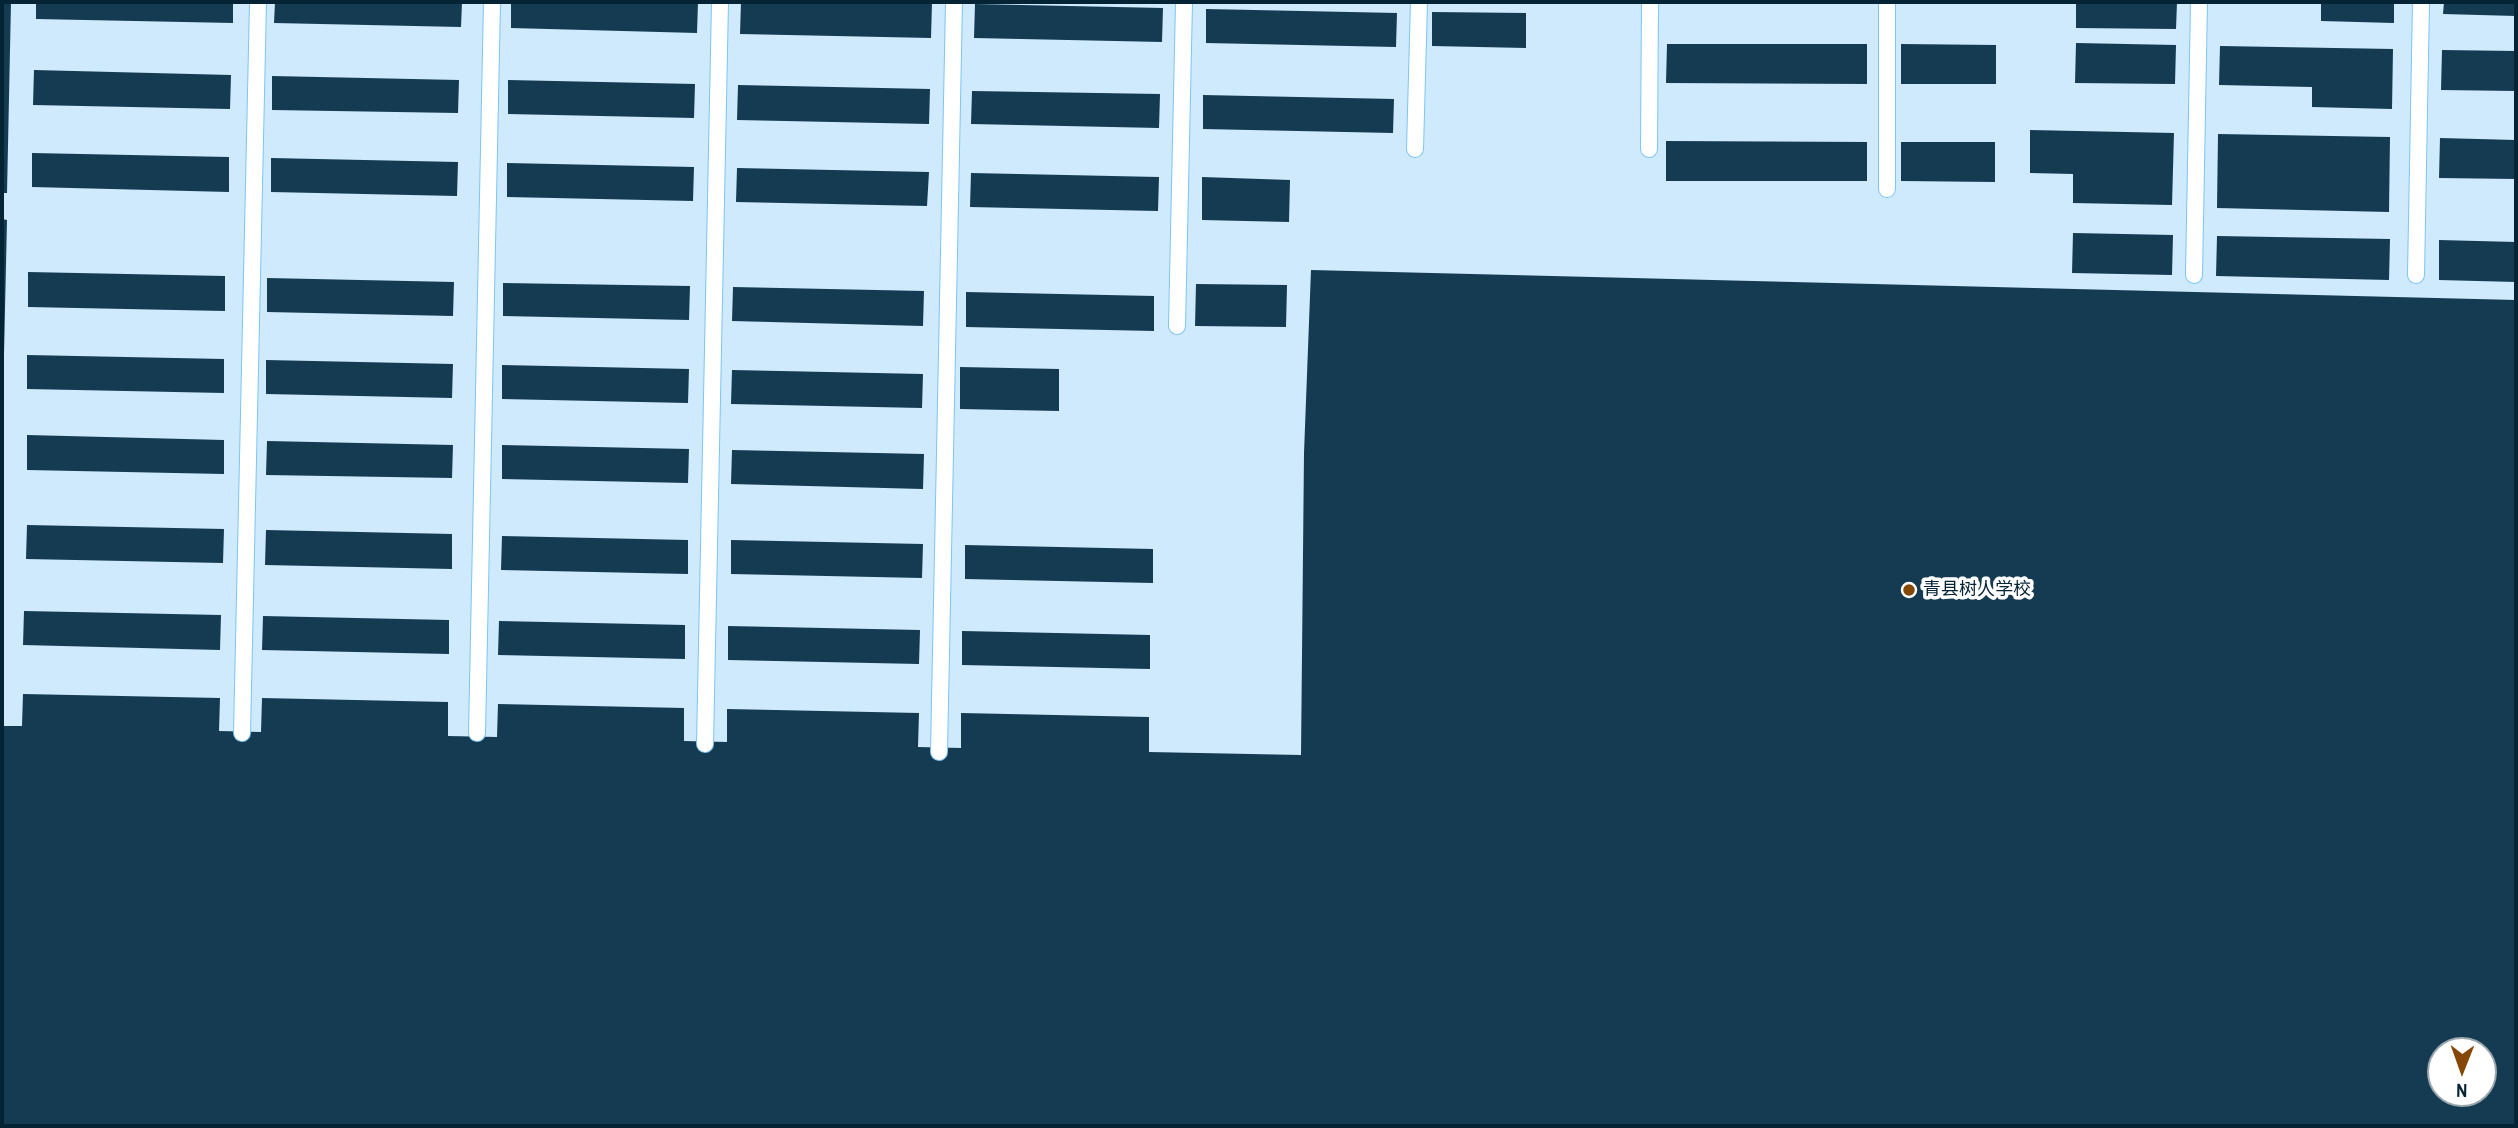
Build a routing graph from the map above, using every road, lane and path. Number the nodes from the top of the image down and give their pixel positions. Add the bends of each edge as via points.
1 (258, 2) edge
2 (492, 2) edge
3 (720, 2) edge
4 (954, 2) edge
5 (1184, 2) edge
6 (1419, 2) edge
7 (1650, 2) edge
8 (1886, 2) edge
9 (2199, 2) edge
10 (2421, 2) edge
11 (1415, 149) dead end
12 (1649, 149) dead end
13 (1887, 189) dead end
14 (2194, 275) dead end
15 (2416, 275) dead end
16 (1177, 326) dead end
17 (242, 733) dead end
18 (477, 733) dead end
19 (705, 744) dead end
20 (939, 752) dead end

1 - 17 lane
2 - 18 lane
3 - 19 lane
4 - 20 lane
5 - 16 lane
6 - 11 lane
7 - 12 lane
8 - 13 lane
9 - 14 lane
10 - 15 lane

